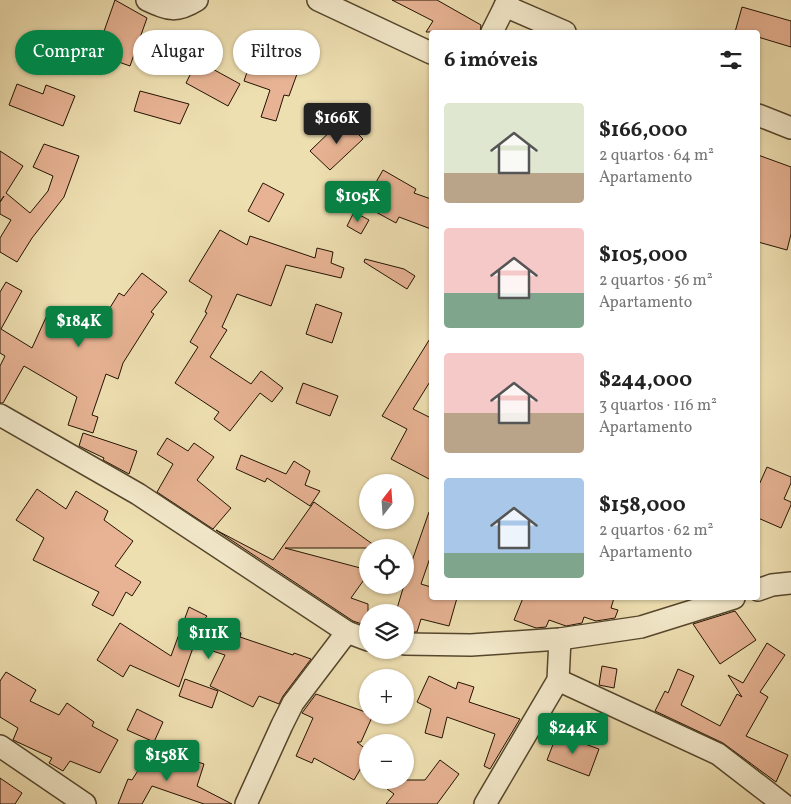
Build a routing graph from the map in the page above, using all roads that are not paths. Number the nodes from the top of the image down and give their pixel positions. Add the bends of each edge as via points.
1 (147, 0) edge
2 (197, 0) edge
3 (318, 0) edge
4 (506, 3) edge
5 (493, 30) edge
6 (561, 30) edge
7 (429, 51) edge
8 (760, 116) edge
9 (791, 128) edge
10 (0, 415) edge
11 (791, 584) edge
12 (760, 589) edge
13 (728, 600) edge
14 (347, 632) junction
15 (359, 637) edge
16 (560, 638) junction
17 (414, 644) edge
18 (558, 680) junction
19 (0, 746) edge
20 (85, 804) edge
21 (246, 804) edge
22 (485, 804) edge
23 (784, 804) edge

1 - 2 street via 172,9 184,8
3 - 7 street
4 - 5 street
4 - 6 street
8 - 9 street
10 - 14 street via 138,494
11 - 12 street
13 - 16 street via 641,627
14 - 15 street
14 - 21 street via 293,703
16 - 17 street via 471,645
16 - 18 street
18 - 22 street
18 - 23 street via 718,754
19 - 20 street

